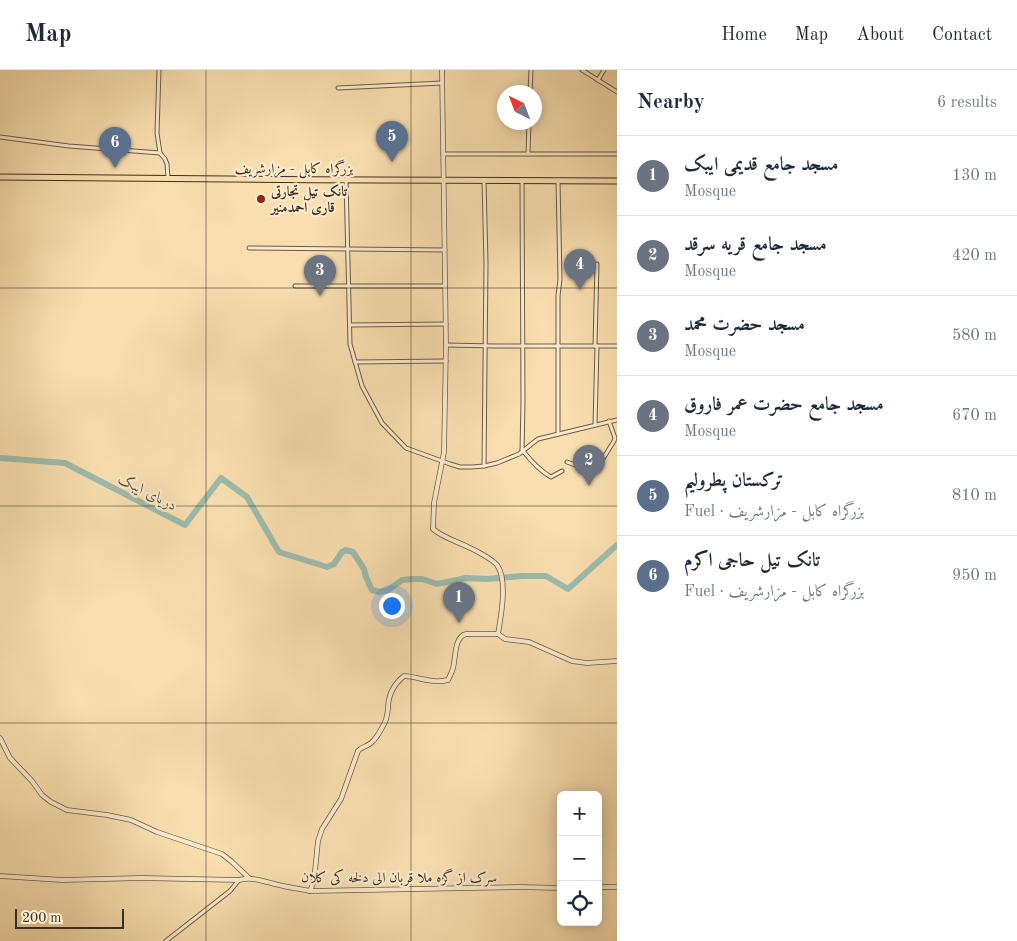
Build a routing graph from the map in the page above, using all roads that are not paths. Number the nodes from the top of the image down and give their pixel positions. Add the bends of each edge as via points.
1 (159, 70) edge
2 (442, 70) edge
3 (531, 70) edge
4 (582, 70) edge
5 (604, 70) edge
6 (598, 80) junction
7 (442, 83) junction
8 (530, 85) edge
9 (338, 88) dead end
10 (617, 92) edge
11 (529, 130) edge
12 (0, 137) edge
13 (160, 154) junction
14 (444, 154) junction
15 (528, 154) junction
16 (617, 154) edge
17 (0, 177) edge
18 (168, 178) junction
19 (346, 180) junction
20 (444, 181) junction
21 (484, 181) junction
22 (522, 181) junction
23 (558, 182) junction
24 (617, 182) edge
25 (250, 248) dead end
26 (348, 249) junction
27 (445, 250) junction
28 (597, 264) dead end
29 (295, 286) dead end
30 (349, 286) junction
31 (445, 286) junction
32 (446, 324) junction
33 (350, 325) junction
34 (446, 345) junction
35 (486, 346) junction
36 (522, 346) junction
37 (559, 346) junction
38 (596, 346) junction
39 (617, 346) edge
40 (446, 361) junction
41 (355, 362) junction
42 (617, 420) edge
43 (609, 422) junction
44 (595, 425) junction
45 (558, 434) junction
46 (522, 451) junction
47 (443, 462) junction
48 (567, 462) dead end
49 (484, 466) junction
50 (562, 471) dead end
51 (498, 634) junction
52 (617, 661) edge
53 (0, 738) edge
54 (0, 876) edge
55 (249, 878) junction
56 (239, 880) junction
57 (602, 887) edge
58 (617, 887) edge
59 (557, 888) edge
60 (310, 891) junction
61 (166, 941) edge

1 - 13 street via 157,133
2 - 7 street
3 - 8 street
4 - 6 street
5 - 6 street
6 - 10 street
7 - 9 street
7 - 14 street
11 - 15 street
12 - 13 street
13 - 18 street via 167,164
14 - 15 street
14 - 20 street
15 - 16 street
17 - 18 highway, بزرگراه کابل - مزارشریف
18 - 19 highway, بزرگراه کابل - مزارشریف
19 - 20 highway, بزرگراه کابل - مزارشریف
19 - 26 street
20 - 21 highway, بزرگراه کابل - مزارشریف
20 - 27 street
21 - 22 highway, بزرگراه کابل - مزارشریف
21 - 35 street
22 - 23 highway, بزرگراه کابل - مزارشریف
22 - 36 street
23 - 24 highway, بزرگراه کابل - مزارشریف
23 - 37 street
25 - 26 street
26 - 27 street
26 - 30 street
27 - 31 street
28 - 38 street
29 - 30 street
30 - 31 street
30 - 33 street
31 - 32 street
32 - 33 street
32 - 34 street
33 - 41 street via 350,344
34 - 35 street
34 - 40 street
35 - 36 street
35 - 49 street
36 - 37 street
36 - 46 street
37 - 38 street
37 - 45 street
38 - 39 street
38 - 44 street
40 - 41 street
40 - 47 street
41 - 47 street via 362,386 382,423 406,448
42 - 43 street
43 - 44 street
43 - 48 street via 615,438 596,470
44 - 45 street
45 - 46 street via 538,439
46 - 49 street
46 - 50 street via 551,477
47 - 49 street via 460,467
47 - 51 street via 434,503 434,529 496,564 502,583
51 - 52 street via 505,639 529,642 572,661
51 - 60 street via 462,635 448,680 404,676 398,681 392,690 385,723 370,744 358,751 341,799 322,829
53 - 55 street via 10,758 51,802 67,810 131,820 222,854
54 - 56 street, سرک از گزه ملا قربان الی دلخه کی کلان via 62,880
55 - 56 street, سرک از گزه ملا قربان الی دلخه کی کلان
55 - 60 street, سرک از گزه ملا قربان الی دلخه کی کلان
56 - 61 street via 230,891
57 - 58 street
59 - 60 street, سرک از گزه ملا قربان الی دلخه کی کلان

